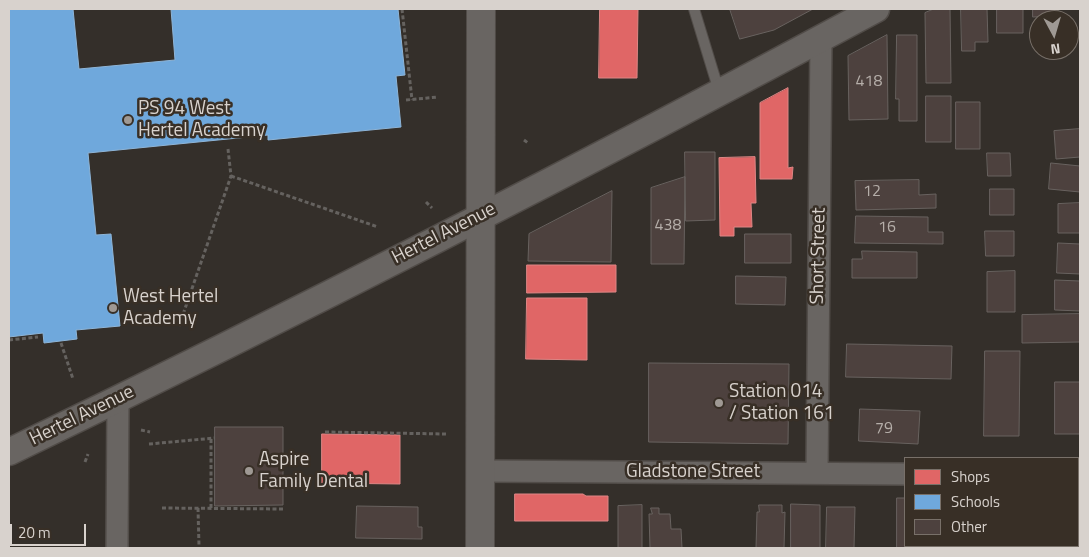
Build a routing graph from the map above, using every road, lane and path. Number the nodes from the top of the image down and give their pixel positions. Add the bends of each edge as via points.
1 (402, 9) edge
2 (481, 9) edge
3 (694, 9) edge
4 (876, 9) edge
5 (821, 38) junction
6 (719, 92) junction
7 (438, 97) dead end
8 (406, 100) dead end
9 (412, 100) junction
10 (524, 140) dead end
11 (528, 143) dead end
12 (228, 149) dead end
13 (231, 176) junction
14 (426, 202) dead end
15 (432, 208) dead end
16 (480, 216) junction
17 (378, 227) dead end
18 (179, 326) dead end
19 (38, 337) dead end
20 (9, 340) edge
21 (61, 343) dead end
22 (73, 379) dead end
23 (118, 399) junction
24 (325, 432) dead end
25 (447, 434) dead end
26 (149, 444) dead end
27 (9, 452) edge
28 (88, 454) dead end
29 (85, 462) dead end
30 (481, 471) junction
31 (817, 473) junction
32 (904, 474) edge
33 (162, 508) dead end
34 (198, 508) junction
35 (211, 508) junction
36 (286, 509) dead end
37 (199, 546) dead end
38 (117, 548) edge
39 (480, 548) edge

1 - 9 path
2 - 16 main road
3 - 6 lane
4 - 5 street, Hertel Avenue
5 - 6 street, Hertel Avenue
5 - 31 street, Short Street
6 - 16 street, Hertel Avenue
7 - 9 path
8 - 9 path
10 - 11 path
12 - 13 path
13 - 17 path
13 - 18 path
14 - 15 path
16 - 23 street, Hertel Avenue
16 - 30 main road
19 - 20 path
21 - 22 path
23 - 27 street, Hertel Avenue
23 - 38 street
24 - 25 path
26 - 35 path via 213,438
28 - 29 path
30 - 31 street, Gladstone Street
30 - 39 main road
31 - 32 street, Gladstone Street
33 - 34 path
34 - 35 path
34 - 37 path
35 - 36 path

